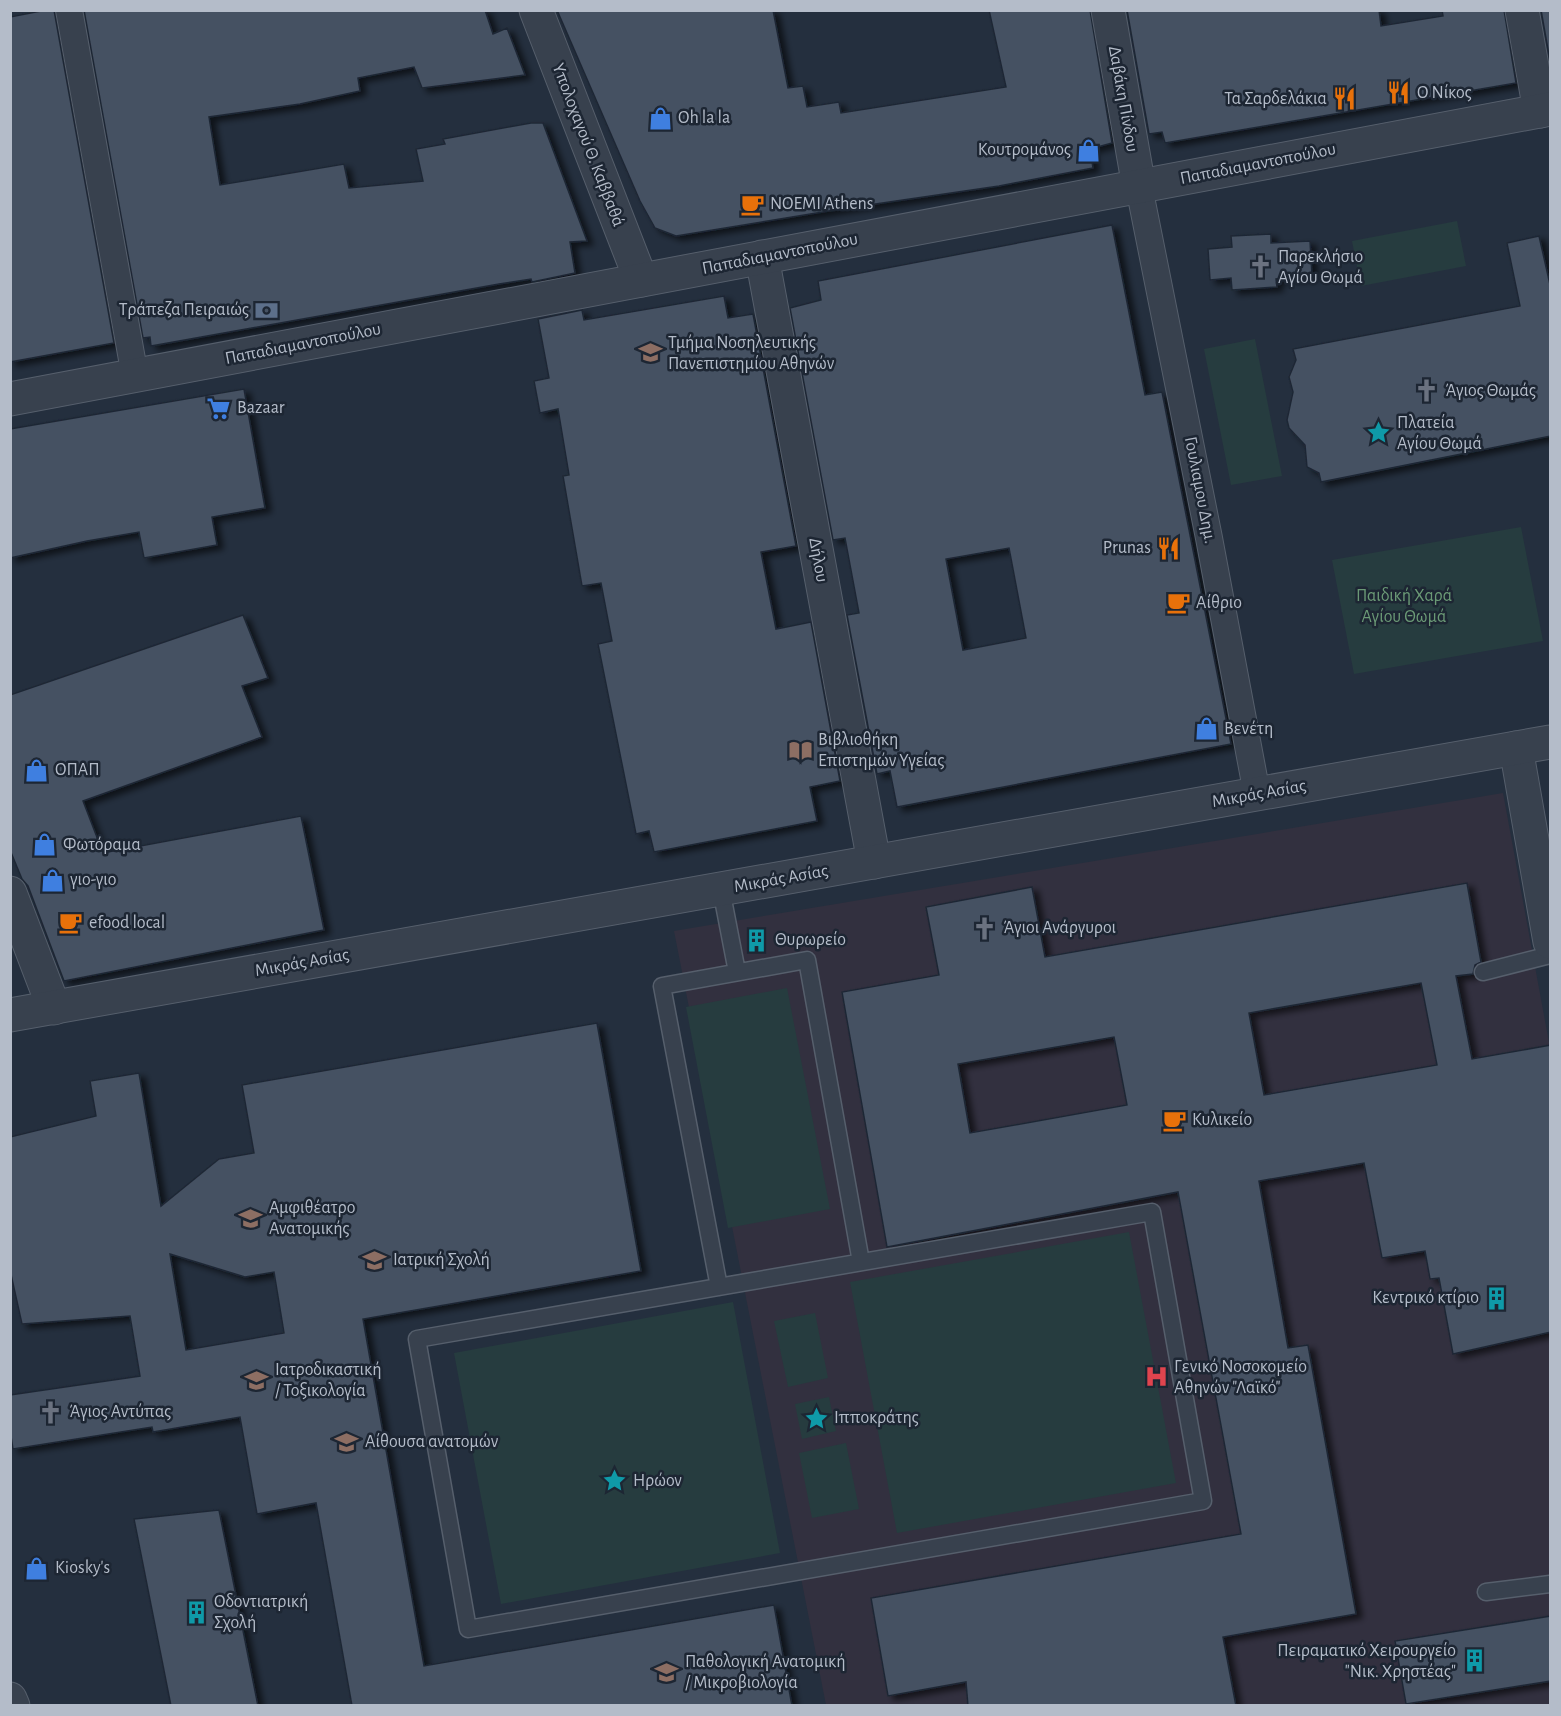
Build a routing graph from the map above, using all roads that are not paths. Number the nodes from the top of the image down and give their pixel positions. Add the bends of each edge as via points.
1 (69, 10) edge
2 (536, 10) edge
3 (1108, 10) edge
4 (1522, 10) edge
5 (1545, 110) edge
6 (1138, 187) junction
7 (762, 257) junction
8 (641, 280) junction
9 (135, 375) junction
10 (10, 399) edge
11 (1551, 742) edge
12 (1516, 748) junction
13 (1257, 794) junction
14 (874, 862) junction
15 (721, 889) junction
16 (10, 893) edge
17 (1551, 942) edge
18 (1551, 955) edge
19 (737, 972) junction
20 (1483, 972) dead end
21 (54, 1008) junction
22 (10, 1015) edge
23 (861, 1262) junction
24 (719, 1287) junction
25 (1551, 1584) edge
26 (1486, 1592) dead end
27 (10, 1699) edge
28 (13, 1706) edge

1 - 9 street
2 - 8 street, Υπολοχαγού Θ. Καββαθά
3 - 6 street, Δαβάκη Πίνδου
4 - 5 street
5 - 6 street, Παπαδιαμαντοπούλου
6 - 7 street, Παπαδιαμαντοπούλου
6 - 13 street, Γουλιαμου Δημ.
7 - 8 street, Παπαδιαμαντοπούλου
7 - 14 street, Δήλου
8 - 9 street, Παπαδιαμαντοπούλου
9 - 10 street, Παπαδιαμαντοπούλου
11 - 12 street, Μικράς Ασίας
12 - 13 street, Μικράς Ασίας
12 - 17 street
13 - 14 street, Μικράς Ασίας
14 - 15 street, Μικράς Ασίας
15 - 19 lane
15 - 21 street, Μικράς Ασίας
16 - 21 street
18 - 20 lane
19 - 23 lane via 807,960
19 - 24 lane via 662,986
21 - 22 street, Μικράς Ασίας
23 - 24 lane
23 - 24 lane via 1152,1212 1203,1501 468,1629 417,1339
25 - 26 lane
27 - 28 street

